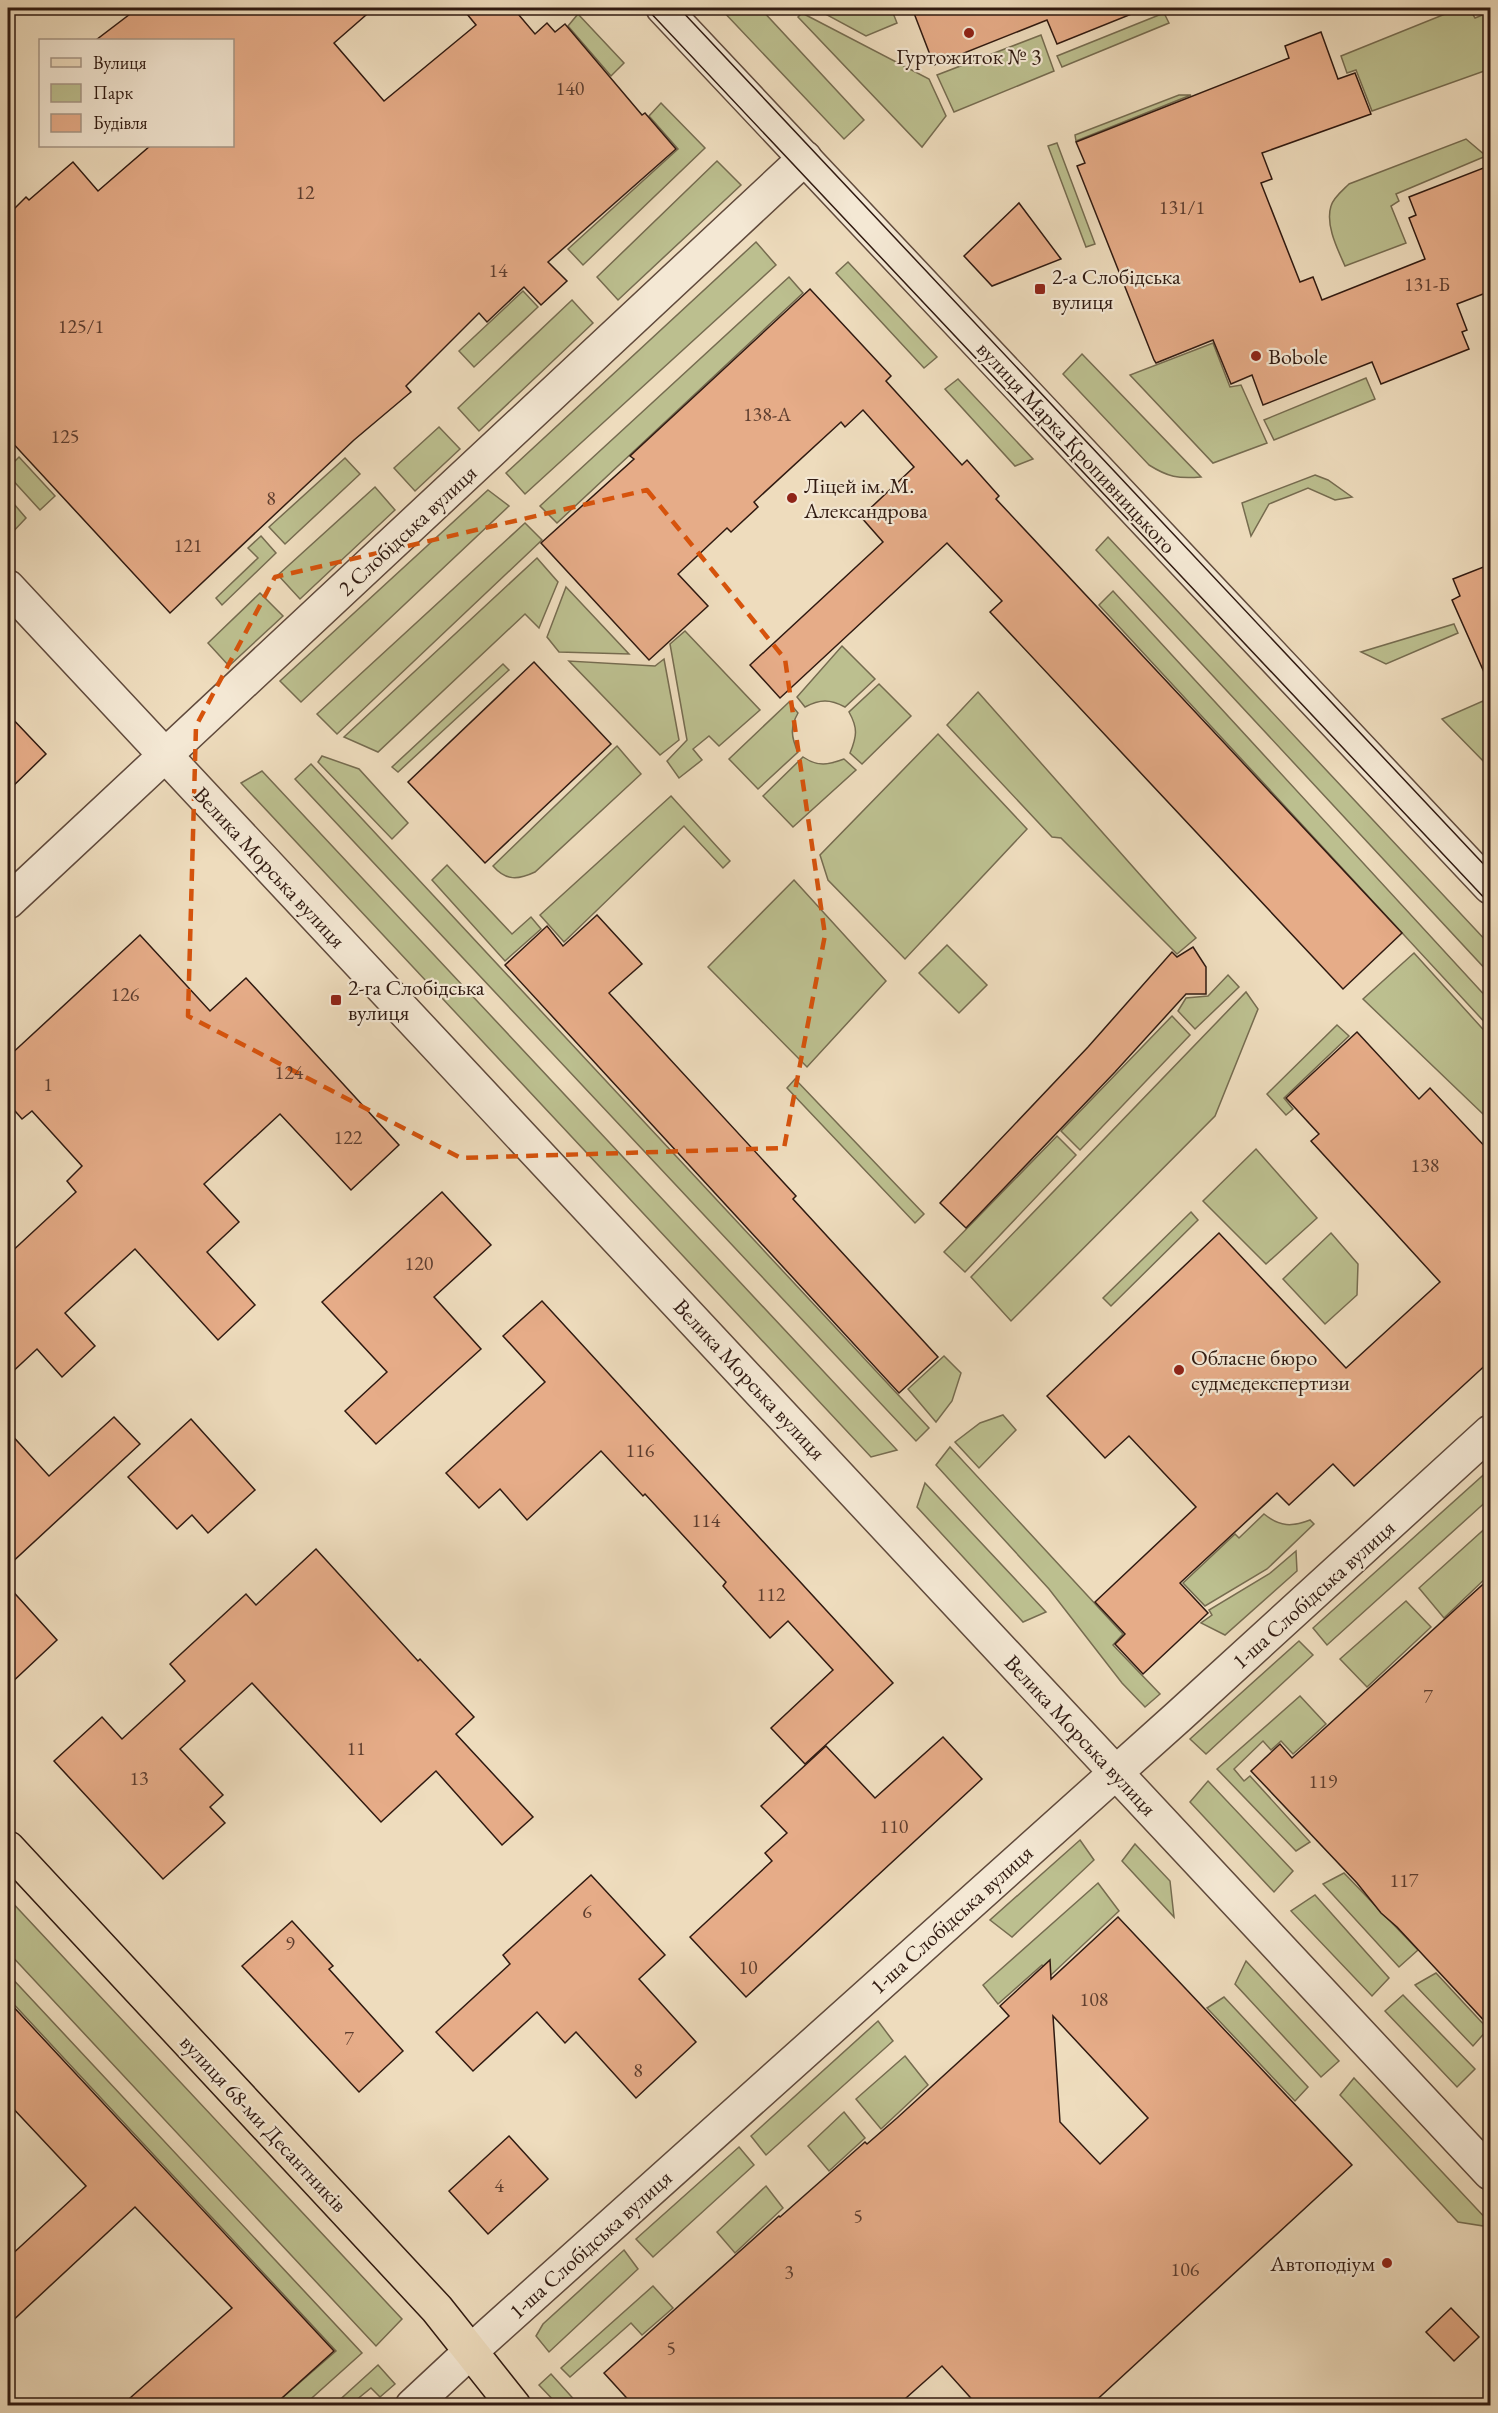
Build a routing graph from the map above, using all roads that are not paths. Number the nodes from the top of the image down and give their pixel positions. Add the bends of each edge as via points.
1 (663, 8) edge
2 (805, 158) junction
3 (8, 587) edge
4 (166, 756) junction
5 (1491, 887) edge
6 (8, 902) edge
7 (1491, 1432) edge
8 (1116, 1771) junction
9 (8, 1848) edge
10 (1491, 2173) edge
11 (471, 2351) junction
12 (412, 2406) edge
13 (514, 2406) edge

1 - 2 street, вулиця Марка Кропивницького
2 - 4 street, 2 Слобідська вулиця
2 - 5 street, вулиця Марка Кропивницького
3 - 4 street, Велика Морська вулиця
4 - 6 street, 2 Слобідська вулиця
4 - 8 street, Велика Морська вулиця
7 - 8 street, 1-ша Слобідська вулиця
8 - 10 street, Велика Морська вулиця
8 - 11 street, 1-ша Слобідська вулиця
9 - 11 main road, вулиця 68-ми Десантників via 437,2309
11 - 12 street, 1-ша Слобідська вулиця
11 - 13 main road, вулиця 68-ми Десантників

